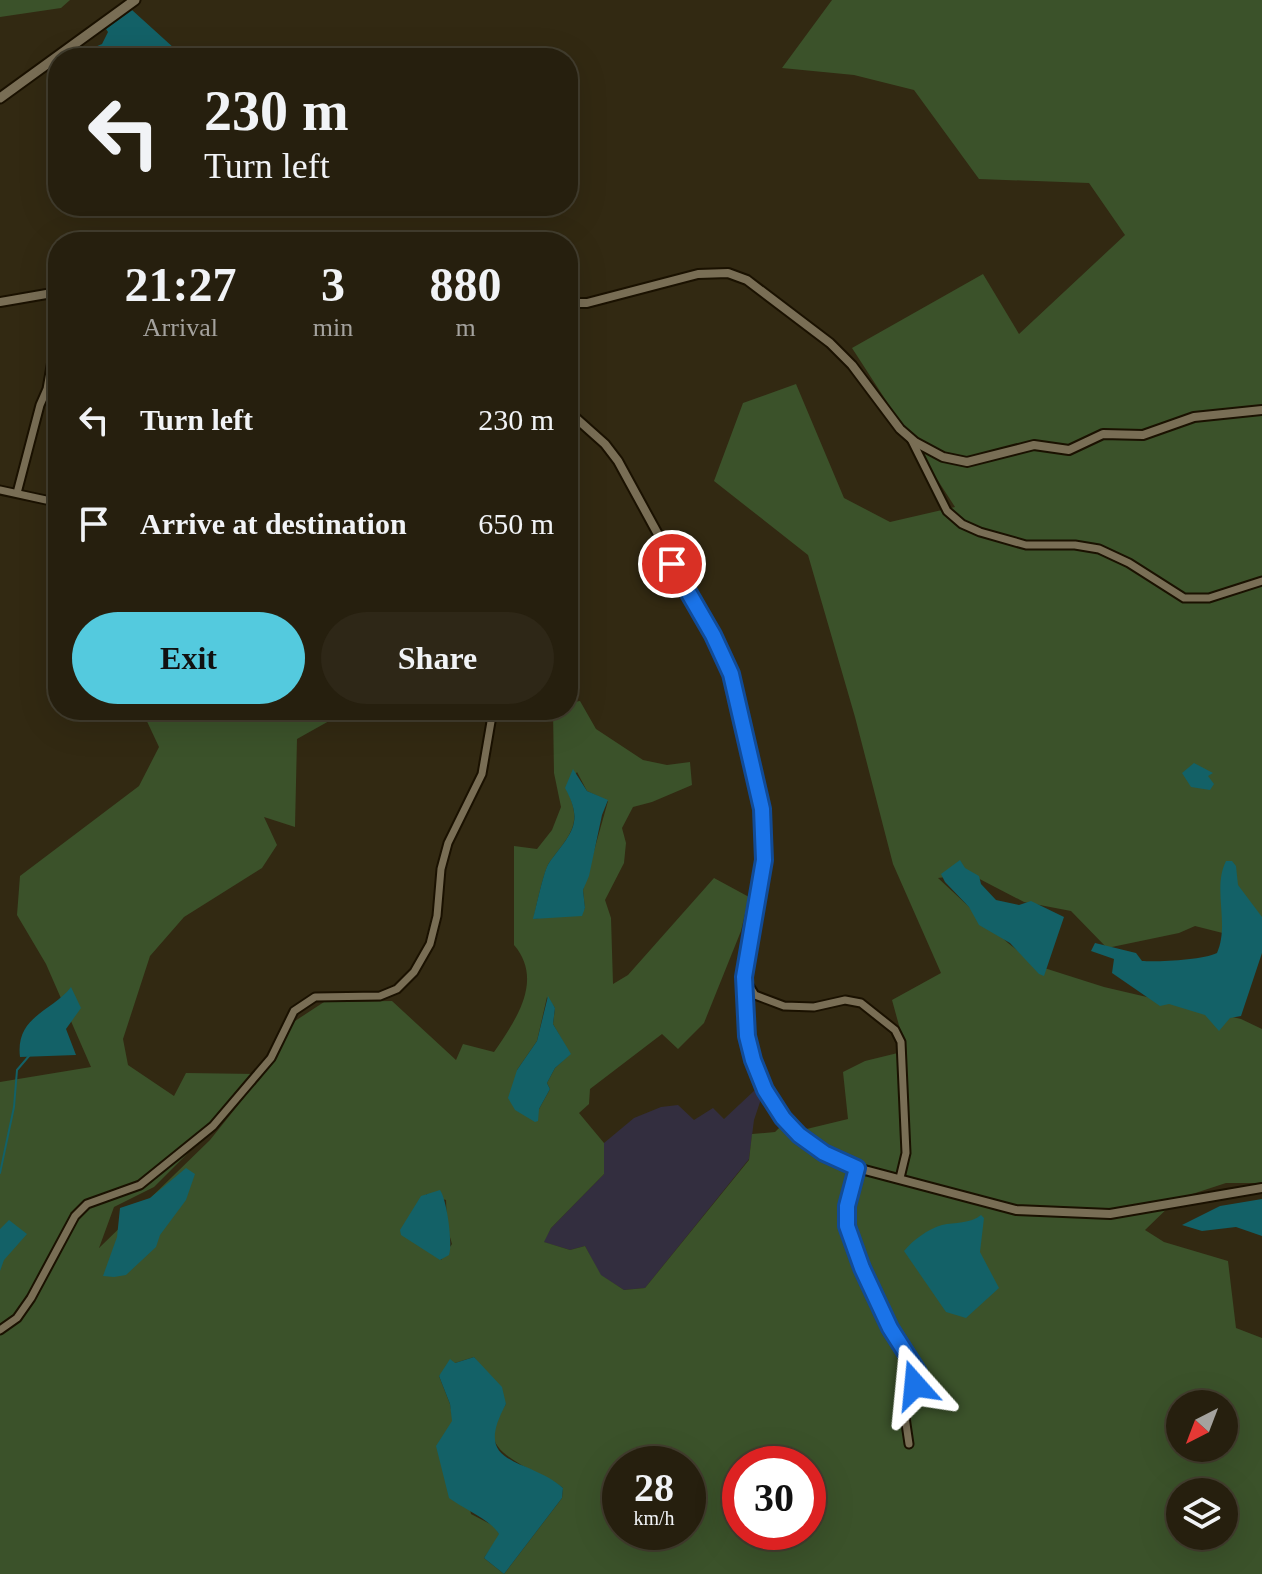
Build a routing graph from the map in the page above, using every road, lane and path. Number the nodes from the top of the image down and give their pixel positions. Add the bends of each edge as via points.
1 (135, 0) edge
2 (69, 48) edge
3 (48, 63) edge
4 (0, 98) edge
5 (48, 294) edge
6 (0, 302) edge
7 (578, 303) edge
8 (48, 383) edge
9 (1262, 410) edge
10 (578, 421) edge
11 (911, 439) junction
12 (0, 490) edge
13 (17, 493) junction
14 (48, 500) edge
15 (1262, 581) edge
16 (491, 720) edge
17 (744, 977) junction
18 (857, 1168) junction
19 (900, 1178) junction
20 (1262, 1188) edge
21 (0, 1330) edge
22 (909, 1444) dead end

1 - 2 main road
3 - 4 main road
5 - 6 street
7 - 11 street via 698,274 728,273 747,280 830,343
8 - 13 street
9 - 11 street via 1194,417 1143,435 1103,434 1069,450 1034,445 967,462 943,457
10 - 17 street via 618,461 731,674 762,809 764,860
11 - 15 street via 947,511 980,532 1026,545 1099,549 1184,598 1209,598
12 - 13 street
13 - 14 street
16 - 21 street via 482,774 448,843 430,944 414,972 397,989 380,996 315,997 294,1011 271,1058 213,1126 140,1185 87,1204 75,1216 31,1298
17 - 18 street via 747,1036 765,1090 799,1135
17 - 19 street via 755,995 770,1002 800,1008 845,1000 870,1008 895,1030 901,1042 906,1153
18 - 19 street
18 - 22 street via 847,1226 890,1328 918,1372 905,1417
19 - 20 street via 1016,1210 1053,1213 1110,1214

